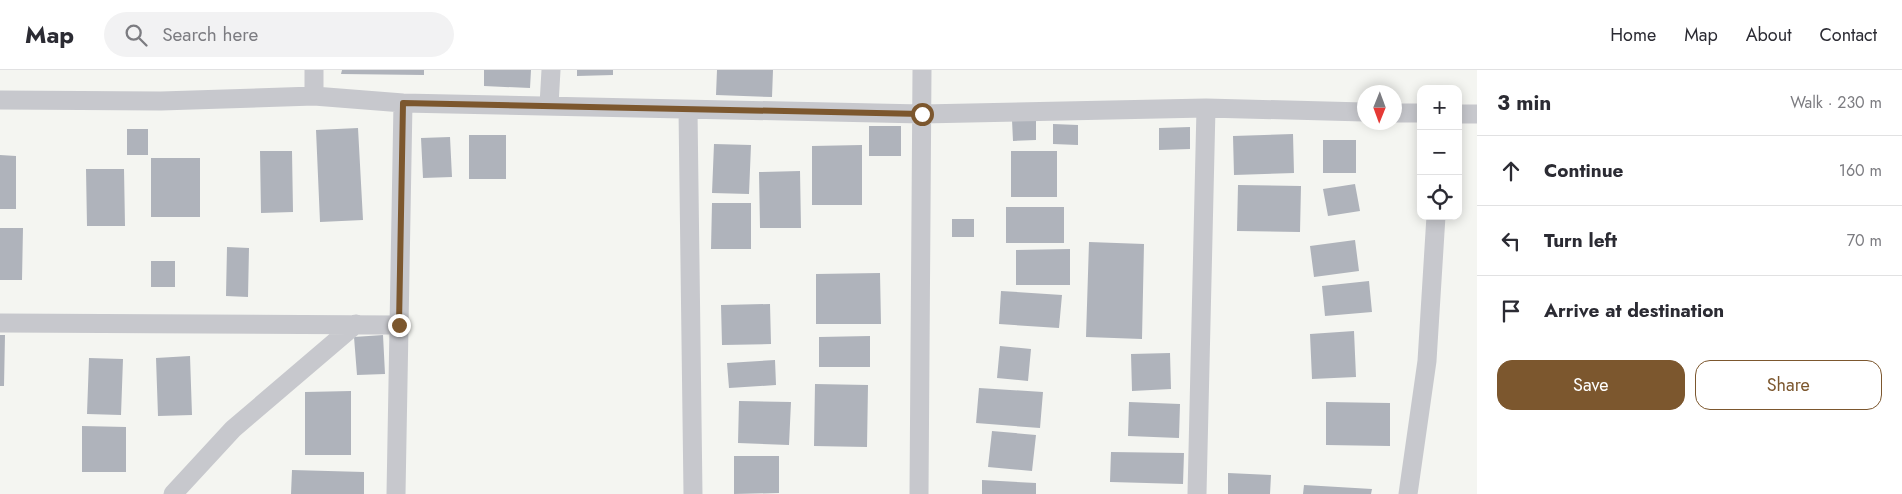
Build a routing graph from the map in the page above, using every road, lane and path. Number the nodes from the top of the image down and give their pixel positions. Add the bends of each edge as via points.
1 (314, 70) edge
2 (551, 70) edge
3 (922, 70) edge
4 (314, 96) junction
5 (0, 100) edge
6 (403, 103) junction
7 (549, 105) junction
8 (1206, 108) junction
9 (688, 110) junction
10 (1357, 112) edge
11 (1402, 112) edge
12 (1417, 113) edge
13 (922, 114) junction
14 (1462, 114) edge
15 (1477, 114) edge
16 (1436, 220) edge
17 (0, 323) edge
18 (356, 324) junction
19 (399, 325) junction
20 (173, 494) edge
21 (396, 494) edge
22 (692, 494) edge
23 (919, 494) edge
24 (1197, 494) edge
25 (1408, 494) edge

1 - 4 street
2 - 7 street
3 - 13 street
4 - 5 street via 161,101
4 - 6 street
6 - 7 street
6 - 19 street
7 - 9 street
8 - 10 street
8 - 13 street
8 - 24 street
9 - 13 street
9 - 22 street
11 - 12 street
13 - 23 street
14 - 15 street
16 - 25 street via 1427,361
17 - 18 street
18 - 19 street
18 - 20 street via 233,429
19 - 21 street

